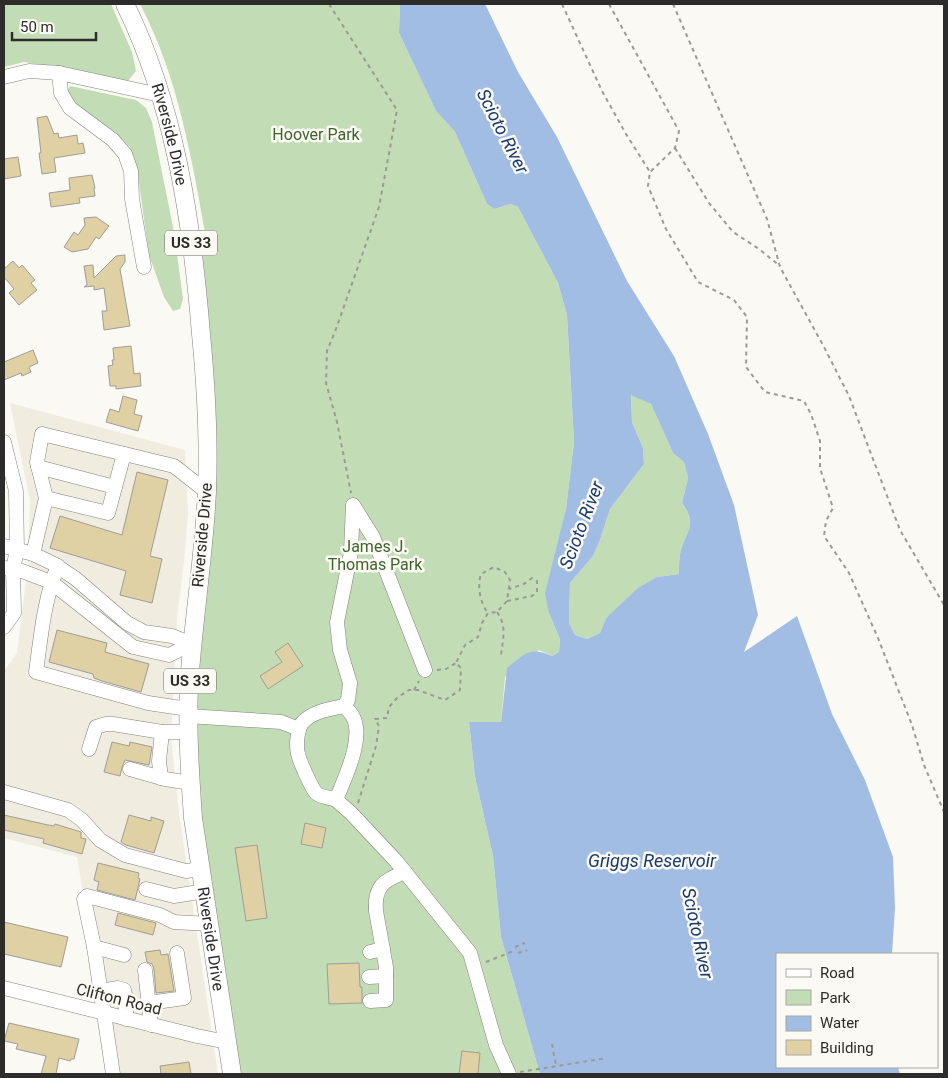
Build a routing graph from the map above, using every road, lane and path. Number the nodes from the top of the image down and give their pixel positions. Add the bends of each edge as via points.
1 (125, 4) edge
2 (329, 4) edge
3 (562, 4) edge
4 (609, 4) edge
5 (673, 4) edge
6 (59, 72) junction
7 (4, 77) edge
8 (160, 95) junction
9 (675, 148) junction
10 (650, 172) junction
11 (144, 267) dead end
12 (780, 267) junction
13 (4, 442) edge
14 (124, 454) junction
15 (38, 467) junction
16 (115, 487) junction
17 (207, 492) junction
18 (352, 493) dead end
19 (46, 498) junction
20 (10, 548) edge
21 (33, 554) junction
22 (58, 566) junction
23 (9, 568) edge
24 (51, 582) junction
25 (509, 589) junction
26 (507, 601) junction
27 (944, 605) edge
28 (497, 612) junction
29 (488, 613) junction
30 (4, 627) edge
31 (192, 644) junction
32 (501, 655) dead end
33 (456, 663) junction
34 (425, 670) joint
35 (344, 706) junction
36 (188, 719) junction
37 (299, 729) junction
38 (162, 732) junction
39 (89, 749) dead end
40 (130, 769) dead end
41 (162, 778) junction
42 (190, 783) junction
43 (4, 792) edge
44 (335, 799) junction
45 (944, 812) edge
46 (351, 813) junction
47 (201, 869) junction
48 (405, 872) junction
49 (146, 888) dead end
50 (205, 891) junction
51 (210, 924) junction
52 (526, 943) dead end
53 (515, 947) junction
54 (94, 948) junction
55 (384, 949) junction
56 (527, 950) dead end
57 (370, 952) dead end
58 (177, 953) dead end
59 (124, 955) dead end
60 (474, 966) junction
61 (145, 970) dead end
62 (386, 976) junction
63 (369, 977) dead end
64 (4, 988) edge
65 (100, 991) junction
66 (370, 1001) dead end
67 (150, 1003) junction
68 (104, 1013) junction
69 (126, 1019) junction
70 (152, 1025) junction
71 (227, 1042) junction
72 (552, 1044) dead end
73 (607, 1058) dead end
74 (556, 1066) junction
75 (514, 1073) edge
76 (113, 1074) edge
77 (232, 1074) edge

1 - 8 main road, Riverside Drive / US 33
2 - 18 path via 397,110 379,208 327,351 326,384
3 - 10 path via 602,91
4 - 9 path via 679,131
5 - 12 path via 767,219
6 - 7 street via 29,71
6 - 8 street
6 - 11 street via 61,93 70,108 114,140 125,154 131,171 132,199
8 - 17 main road, Riverside Drive / US 33 via 182,179 198,301 208,438
9 - 10 path
9 - 12 path via 733,232 759,248
10 - 45 path via 648,186 666,229 698,282 734,300 747,316 746,367 765,392 804,400 811,414 820,441 820,468 832,508 824,536 853,581 906,708 924,765
12 - 27 path via 849,396 900,530
13 - 20 street via 16,491
14 - 15 street via 42,434
14 - 16 street
14 - 17 street via 174,466
15 - 16 street
15 - 19 street
16 - 19 street via 108,513
17 - 31 main road, Riverside Drive / US 33
19 - 21 street
20 - 21 street
20 - 23 street
21 - 22 street
22 - 24 street
22 - 31 street via 127,623 144,632 172,636
23 - 24 street
23 - 30 street via 14,613
24 - 31 street via 133,647 169,655
24 - 36 street via 36,672 148,703
25 - 26 path
25 - 26 path via 532,578 537,581 537,592 532,596
25 - 29 path via 510,580 505,572 494,567 481,574 478,584
26 - 28 path
28 - 29 path
28 - 32 path via 504,628
29 - 33 path via 478,637 465,645
31 - 36 main road, Riverside Drive / US 33
33 - 34 path via 446,669
33 - 46 path via 461,668 460,690 445,700 409,690 389,707 387,718 375,719 379,726 376,746 362,791
34 - 35 street via 373,537 353,505 352,552 337,622 340,650 350,683
35 - 37 street via 312,716
35 - 44 street via 353,716 355,744 353,758
36 - 37 street via 281,722
36 - 38 street
36 - 42 main road, Riverside Drive / US 33
37 - 44 street via 298,754 311,784 317,793
38 - 39 street via 106,724 96,728
38 - 41 street via 159,761
40 - 41 street
41 - 42 street
42 - 47 main road, Riverside Drive / US 33
43 - 47 street via 68,810 100,840 126,855 186,871
44 - 46 street
46 - 48 street
47 - 50 main road, Riverside Drive / US 33
48 - 55 street via 388,878 377,894 376,911
48 - 60 street via 470,953
49 - 50 street via 174,896
50 - 51 main road, Riverside Drive / US 33
51 - 54 street via 172,928 160,915 87,896 84,899
51 - 71 main road, Riverside Drive / US 33
52 - 53 path
53 - 56 path via 518,954
53 - 60 path
54 - 59 street
54 - 65 street
55 - 57 street
55 - 62 street
58 - 67 street via 184,998
60 - 75 street via 496,1045
61 - 67 street
62 - 63 street
62 - 66 street via 386,1000
64 - 68 street, Clifton Road
65 - 68 street
65 - 69 street via 124,990
67 - 70 street
68 - 69 street, Clifton Road
68 - 76 street
69 - 70 street, Clifton Road
70 - 71 street, Clifton Road
71 - 77 main road, Riverside Drive / US 33
72 - 74 path
73 - 74 path
74 - 75 path

